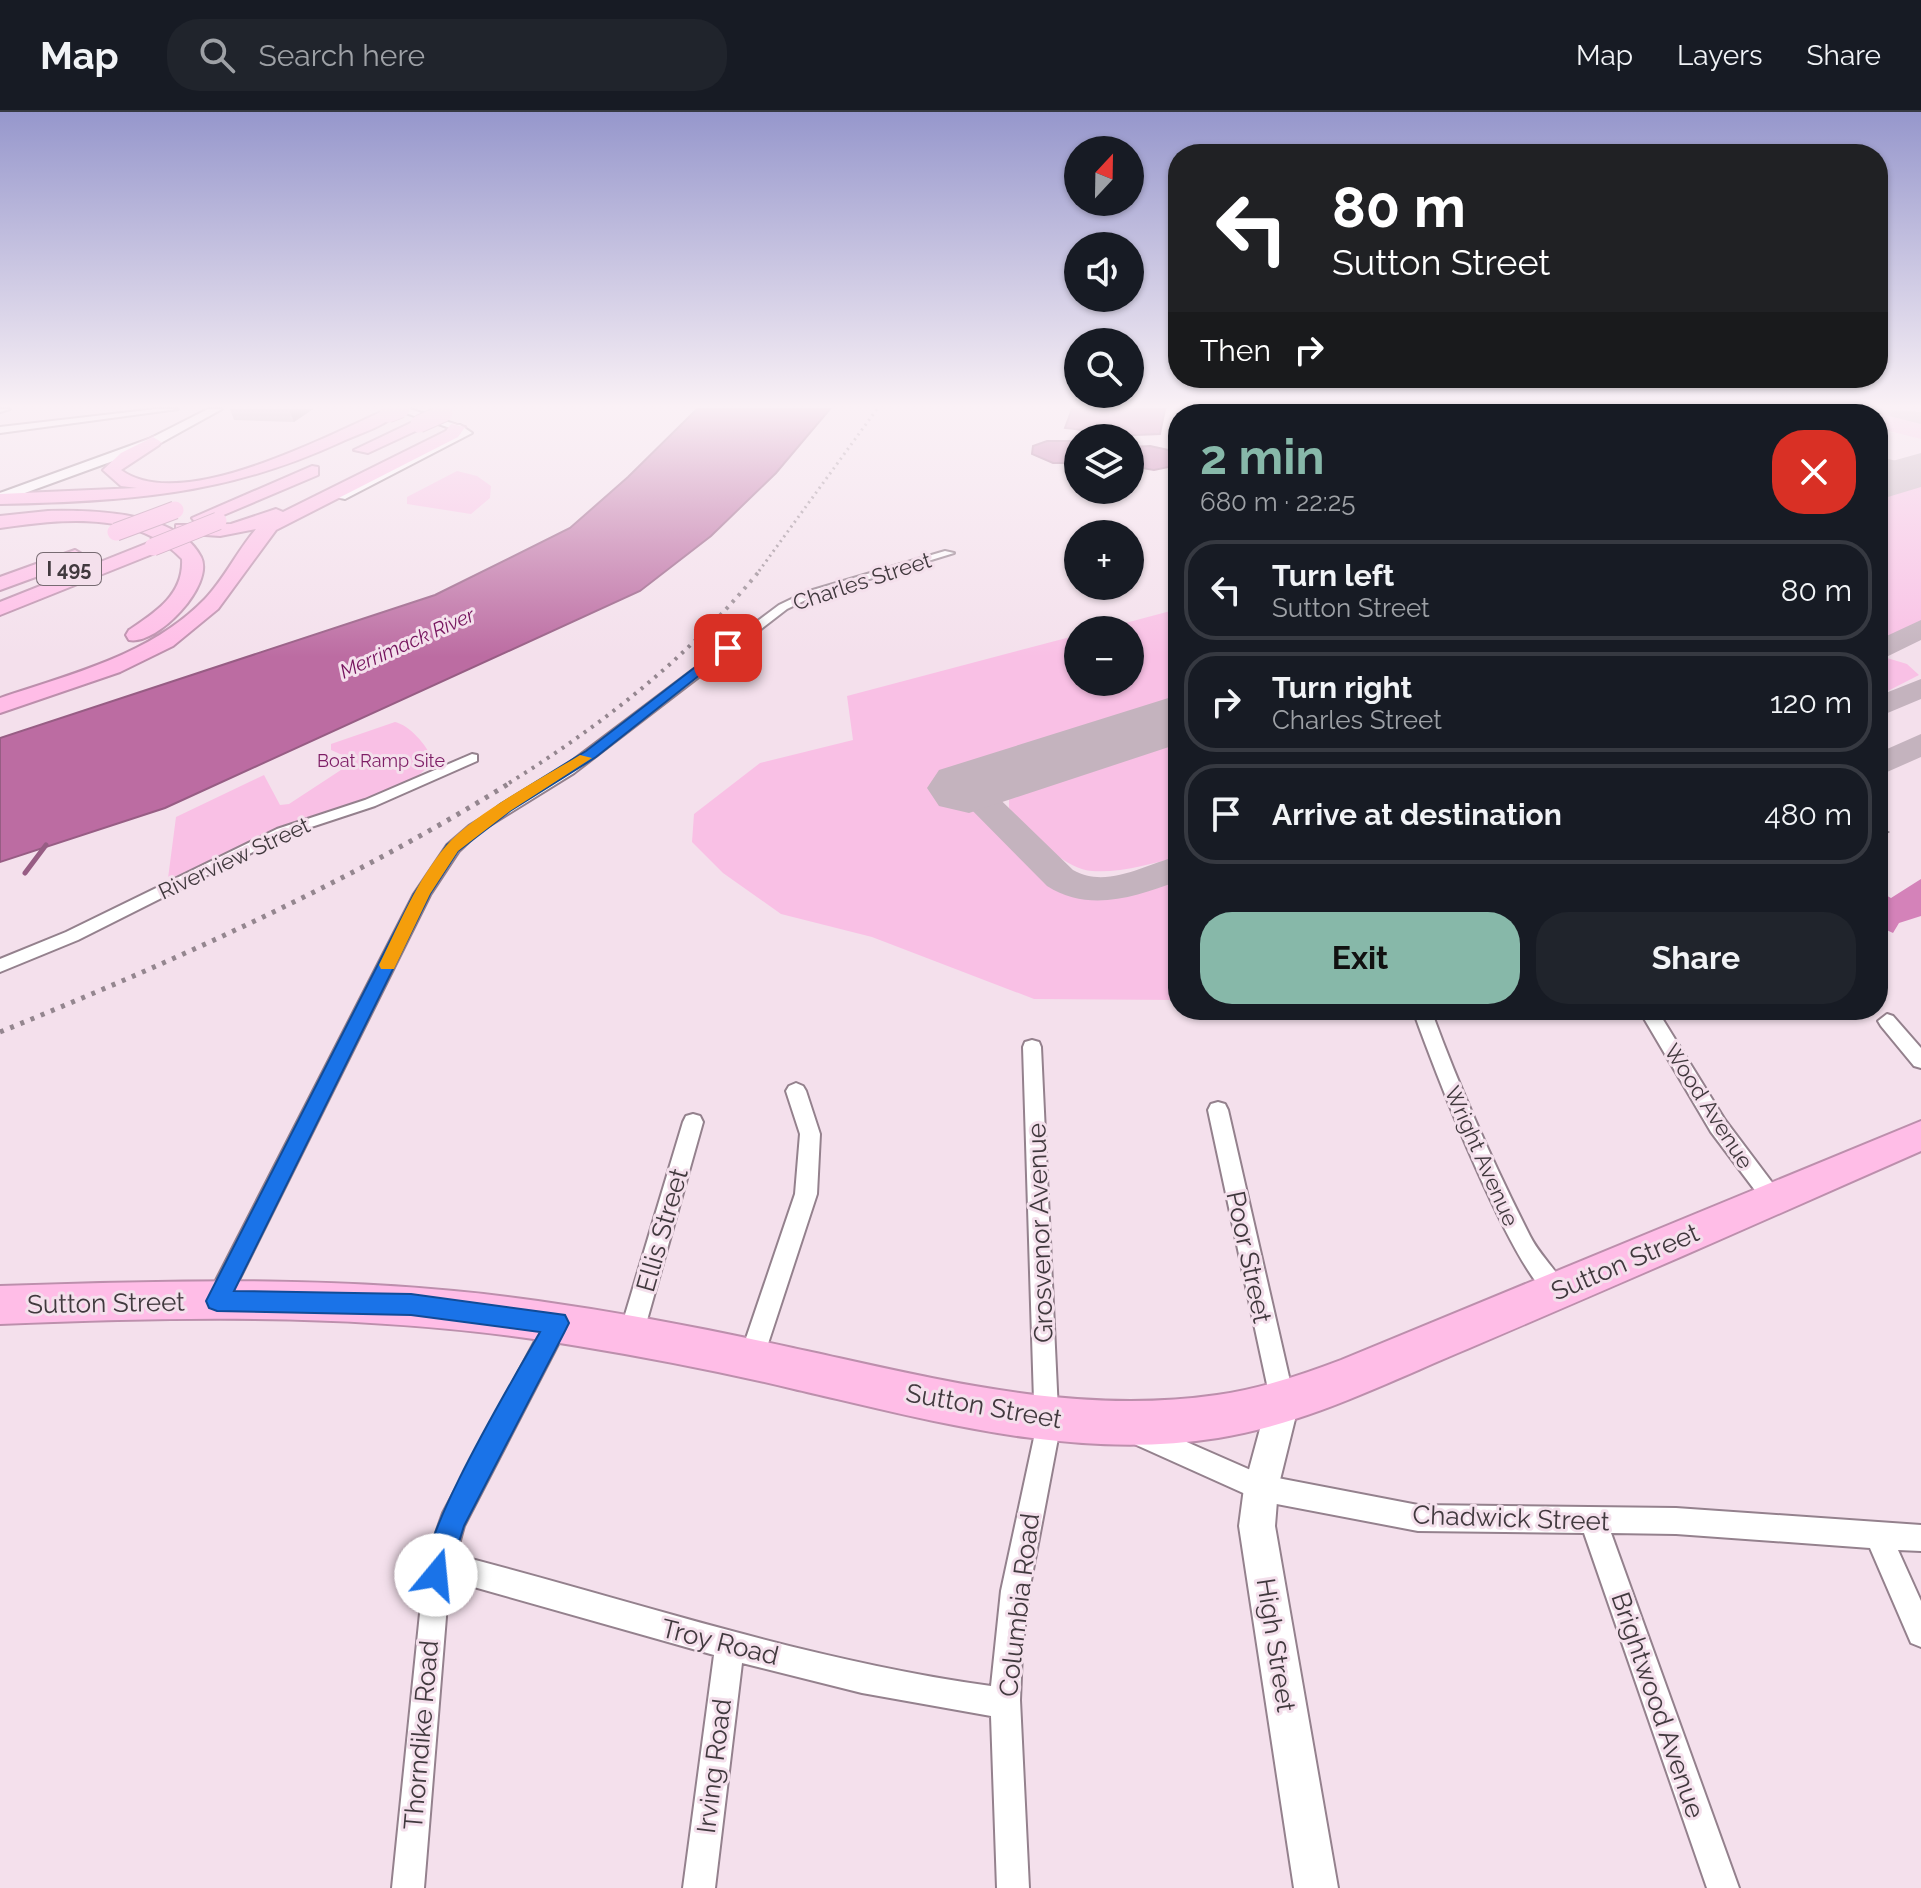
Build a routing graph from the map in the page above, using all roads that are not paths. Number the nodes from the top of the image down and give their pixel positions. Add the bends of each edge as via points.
1 (144, 492) edge
2 (240, 492) edge
3 (264, 492) edge
4 (317, 492) edge
5 (337, 492) edge
6 (348, 492) edge
7 (341, 497) dead end
8 (0, 500) edge
9 (192, 518) junction
10 (0, 522) edge
11 (133, 539) junction
12 (949, 553) dead end
13 (0, 570) edge
14 (0, 584) edge
15 (0, 596) edge
16 (0, 609) edge
17 (61, 684) junction
18 (0, 696) edge
19 (0, 706) edge
20 (472, 758) dead end
21 (0, 966) edge
22 (1426, 1020) edge
23 (1654, 1020) edge
24 (1887, 1021) dead end
25 (1032, 1047) dead end
26 (1921, 1061) edge
27 (796, 1091) dead end
28 (1218, 1110) dead end
29 (693, 1122) dead end
30 (1921, 1135) edge
31 (1773, 1199) junction
32 (1557, 1292) junction
33 (217, 1301) junction
34 (0, 1305) edge
35 (557, 1323) junction
36 (630, 1338) junction
37 (751, 1359) junction
38 (1283, 1403) junction
39 (1046, 1419) junction
40 (1117, 1423) junction
41 (1261, 1488) junction
42 (1593, 1521) junction
43 (1878, 1536) junction
44 (1921, 1538) edge
45 (439, 1564) junction
46 (1921, 1633) edge
47 (730, 1644) junction
48 (1005, 1703) junction
49 (408, 1888) edge
50 (699, 1888) edge
51 (1013, 1888) edge
52 (1316, 1888) edge
53 (1723, 1888) edge

1 - 8 highway
2 - 9 highway, I 495
3 - 9 highway
4 - 9 highway via 256,524 221,532
5 - 17 highway via 269,526 212,604 187,626 115,665
6 - 7 street
8 - 9 highway
9 - 11 highway, bridge
9 - 11 highway, I 495, bridge
9 - 17 highway via 208,557 208,578 196,598 149,639
10 - 18 highway via 66,516 120,520 169,536 193,564 191,580 178,601 135,637 70,671
11 - 13 highway
11 - 14 highway, I 495
11 - 15 highway, I 495
11 - 16 highway
12 - 33 street, Charles Street via 783,607 580,762 505,807 453,848 422,894
17 - 19 highway
20 - 21 street, Riverview Street via 370,803 282,832
22 - 32 street, Wright Avenue via 1454,1098 1520,1243
23 - 31 street, Wood Avenue via 1718,1126
24 - 26 street
25 - 39 street, Grosvenor Avenue
27 - 37 street via 810,1134 806,1194
28 - 38 street, Poor Street
29 - 36 street, Ellis Street
30 - 31 highway, Sutton Street
31 - 32 highway, Sutton Street
32 - 38 highway, Sutton Street
33 - 34 highway, Sutton Street
33 - 35 highway, Sutton Street via 411,1304
35 - 36 highway, Sutton Street
35 - 45 street, Thorndike Road via 452,1522
36 - 37 highway, Sutton Street
37 - 39 highway, Sutton Street
38 - 40 highway, Sutton Street via 1220,1417
38 - 41 main road, High Street
39 - 40 highway, Sutton Street
39 - 48 street, Columbia Road via 1015,1591
40 - 41 street, Chadwick Street
41 - 42 street, Chadwick Street via 1418,1518
41 - 52 main road, High Street via 1257,1526
42 - 43 street, Chadwick Street via 1676,1521
42 - 53 street, Brightwood Avenue
43 - 44 street, Chadwick Street
43 - 46 street
45 - 47 street, Troy Road
45 - 49 street, Thorndike Road
47 - 48 street, Troy Road via 913,1688
47 - 50 street, Irving Road
48 - 51 street, Columbia Road

